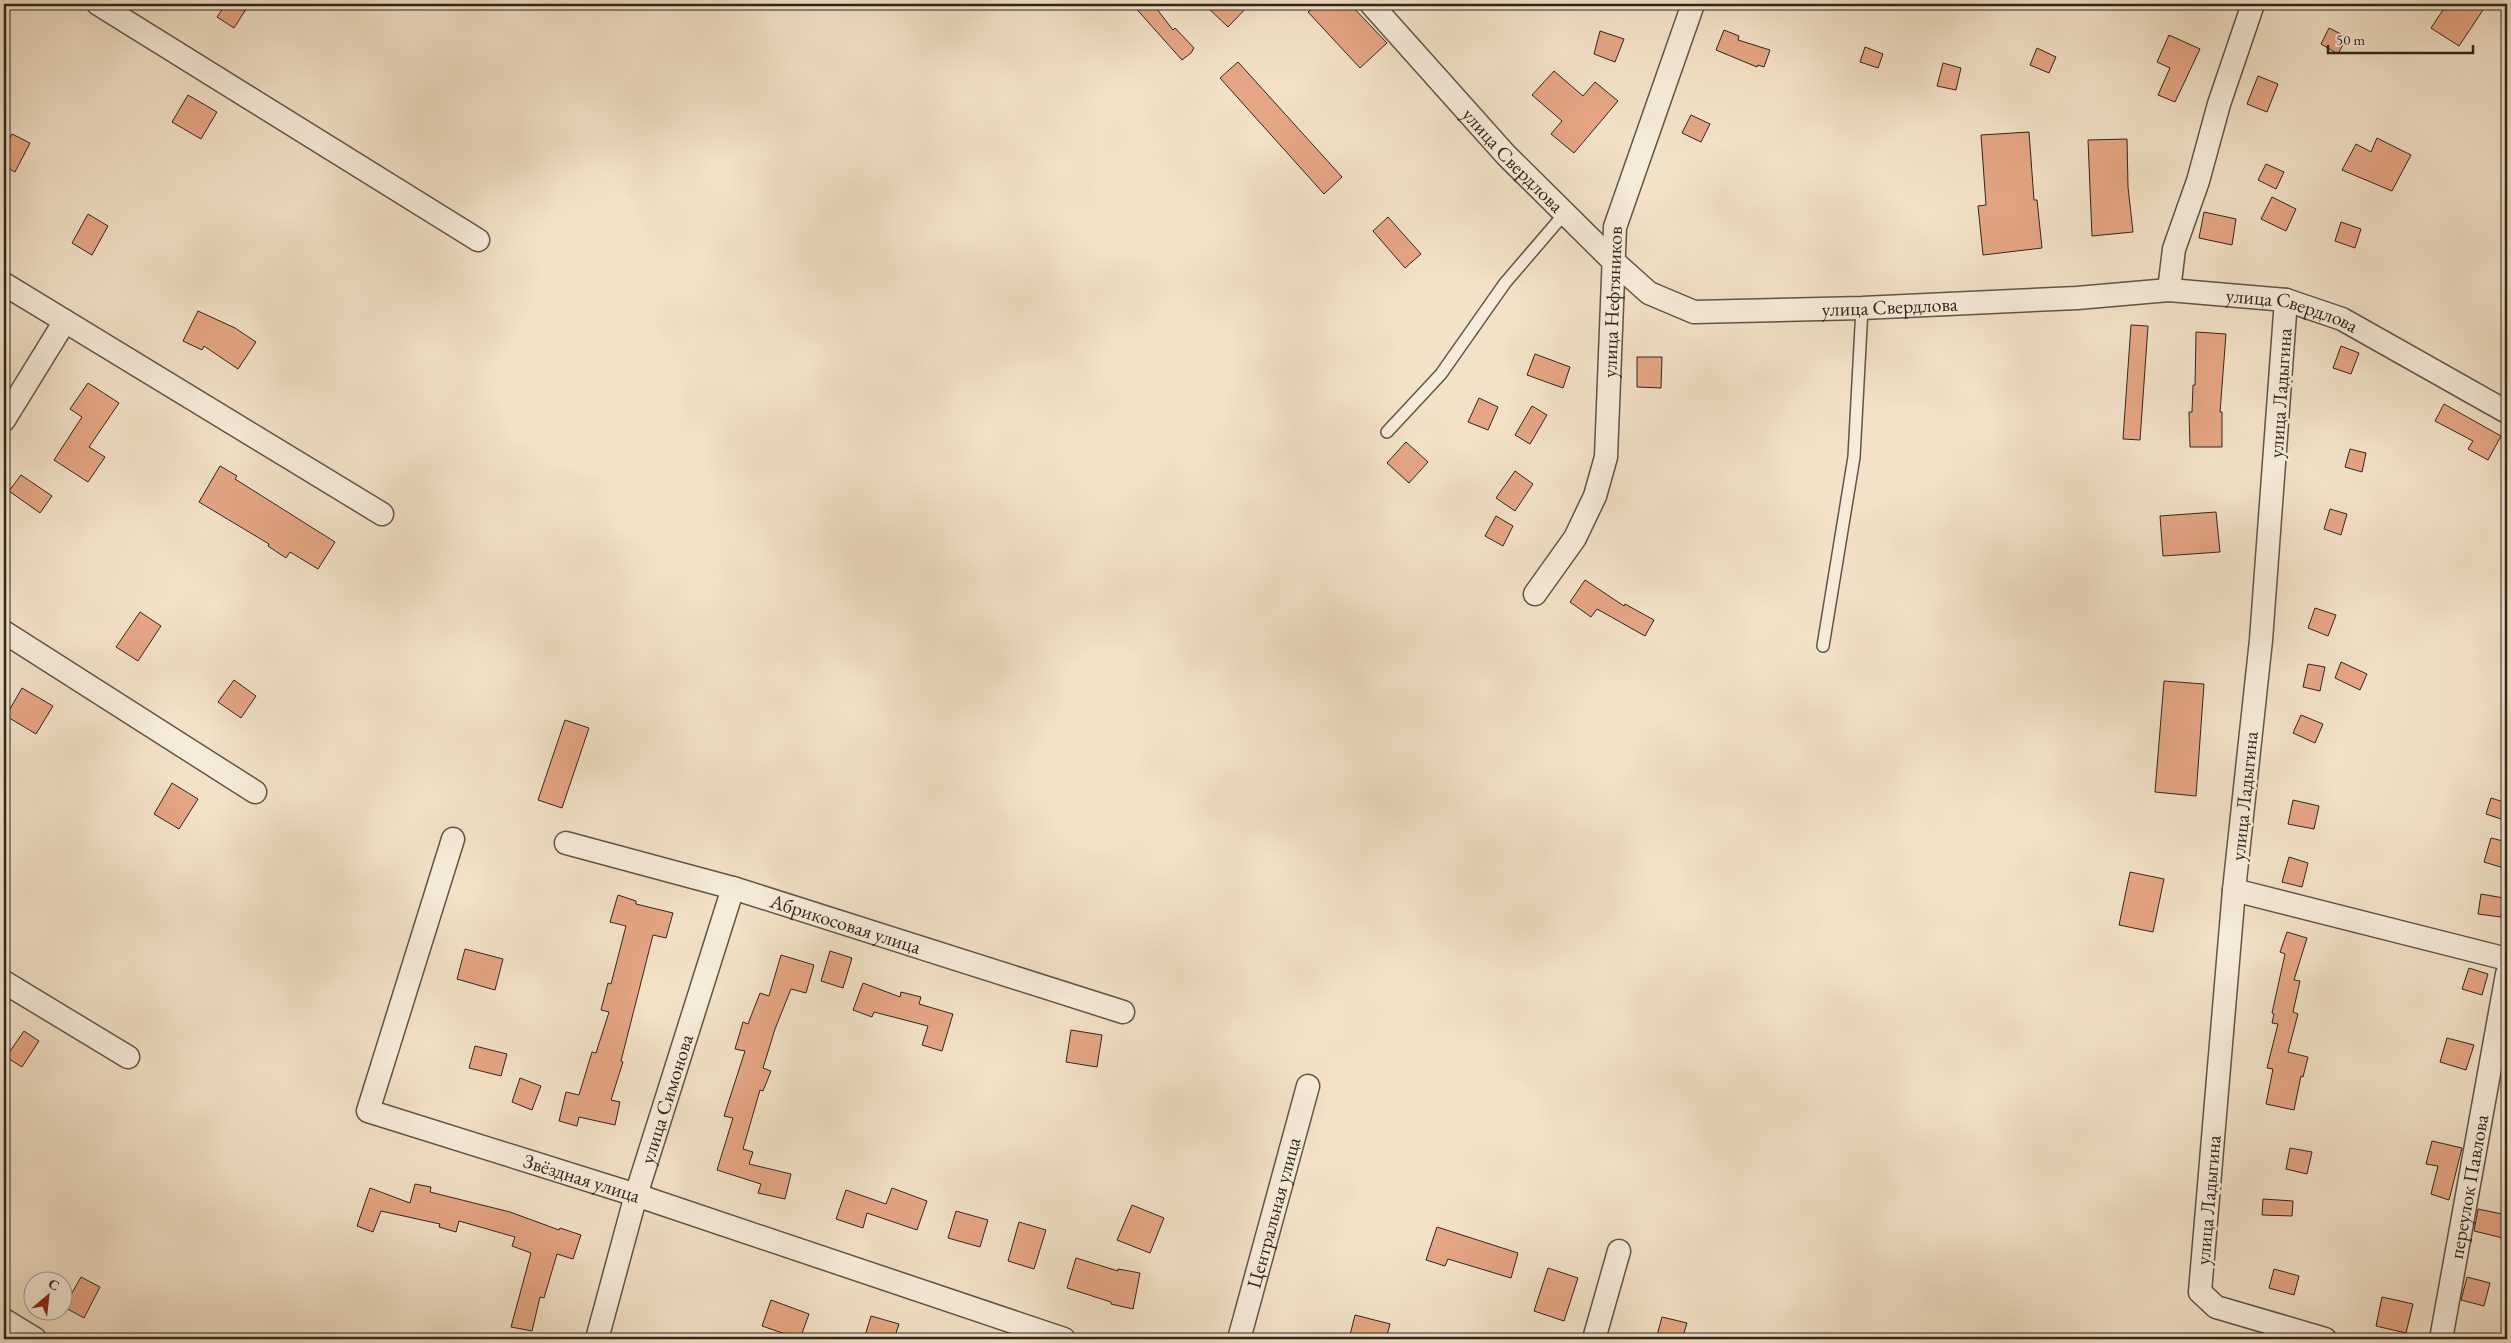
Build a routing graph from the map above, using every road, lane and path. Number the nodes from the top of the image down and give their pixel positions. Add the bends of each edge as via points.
1 (98, 4) edge
2 (1371, 4) edge
3 (1693, 4) edge
4 (2253, 4) edge
5 (1565, 213) junction
6 (478, 240) dead end
7 (1612, 260) junction
8 (4, 284) edge
9 (2169, 290) junction
10 (2286, 300) junction
11 (1862, 308) junction
12 (65, 321) junction
13 (2507, 412) edge
14 (4, 420) edge
15 (1387, 432) dead end
16 (382, 514) dead end
17 (1535, 594) dead end
18 (4, 632) edge
19 (1823, 646) dead end
20 (255, 792) dead end
21 (453, 839) dead end
22 (566, 843) dead end
23 (733, 888) junction
24 (2234, 890) junction
25 (2507, 959) edge
26 (2507, 974) edge
27 (4, 982) edge
28 (1123, 1012) dead end
29 (128, 1057) dead end
30 (1308, 1086) dead end
31 (636, 1195) junction
32 (1619, 1251) dead end
33 (4, 1320) edge
34 (34, 1339) edge
35 (597, 1339) edge
36 (1064, 1339) edge
37 (1239, 1339) edge
38 (1594, 1339) edge
39 (2325, 1339) edge
40 (2441, 1339) edge

1 - 6 street
2 - 5 street, улица Свердлова via 1506,155
3 - 7 street, улица Нефтяников via 1615,227
4 - 9 street via 2174,249
5 - 7 street, улица Свердлова
5 - 15 lane via 1505,283 1441,374
7 - 11 street, улица Свердлова via 1650,293 1694,312
7 - 17 street, улица Нефтяников via 1606,457 1595,496 1575,538
8 - 12 street
9 - 10 street, улица Свердлова
9 - 11 street, улица Свердлова via 2077,298
10 - 13 street, улица Свердлова via 2342,319
10 - 24 street, улица Ладыгина via 2261,630
11 - 19 lane via 1854,457
12 - 14 street
12 - 16 street
18 - 20 street
21 - 31 street, Звёздная улица via 368,1112
22 - 23 street, Абрикосовая улица
23 - 28 street, Абрикосовая улица
23 - 31 street, улица Симонова
24 - 25 street
24 - 39 street, улица Ладыгина via 2200,1292 2216,1307
26 - 40 street, переулок Павлова
27 - 29 street
30 - 37 street, Центральная улица
31 - 35 street, улица Симонова
31 - 36 street, Звёздная улица
32 - 38 street
33 - 34 street

